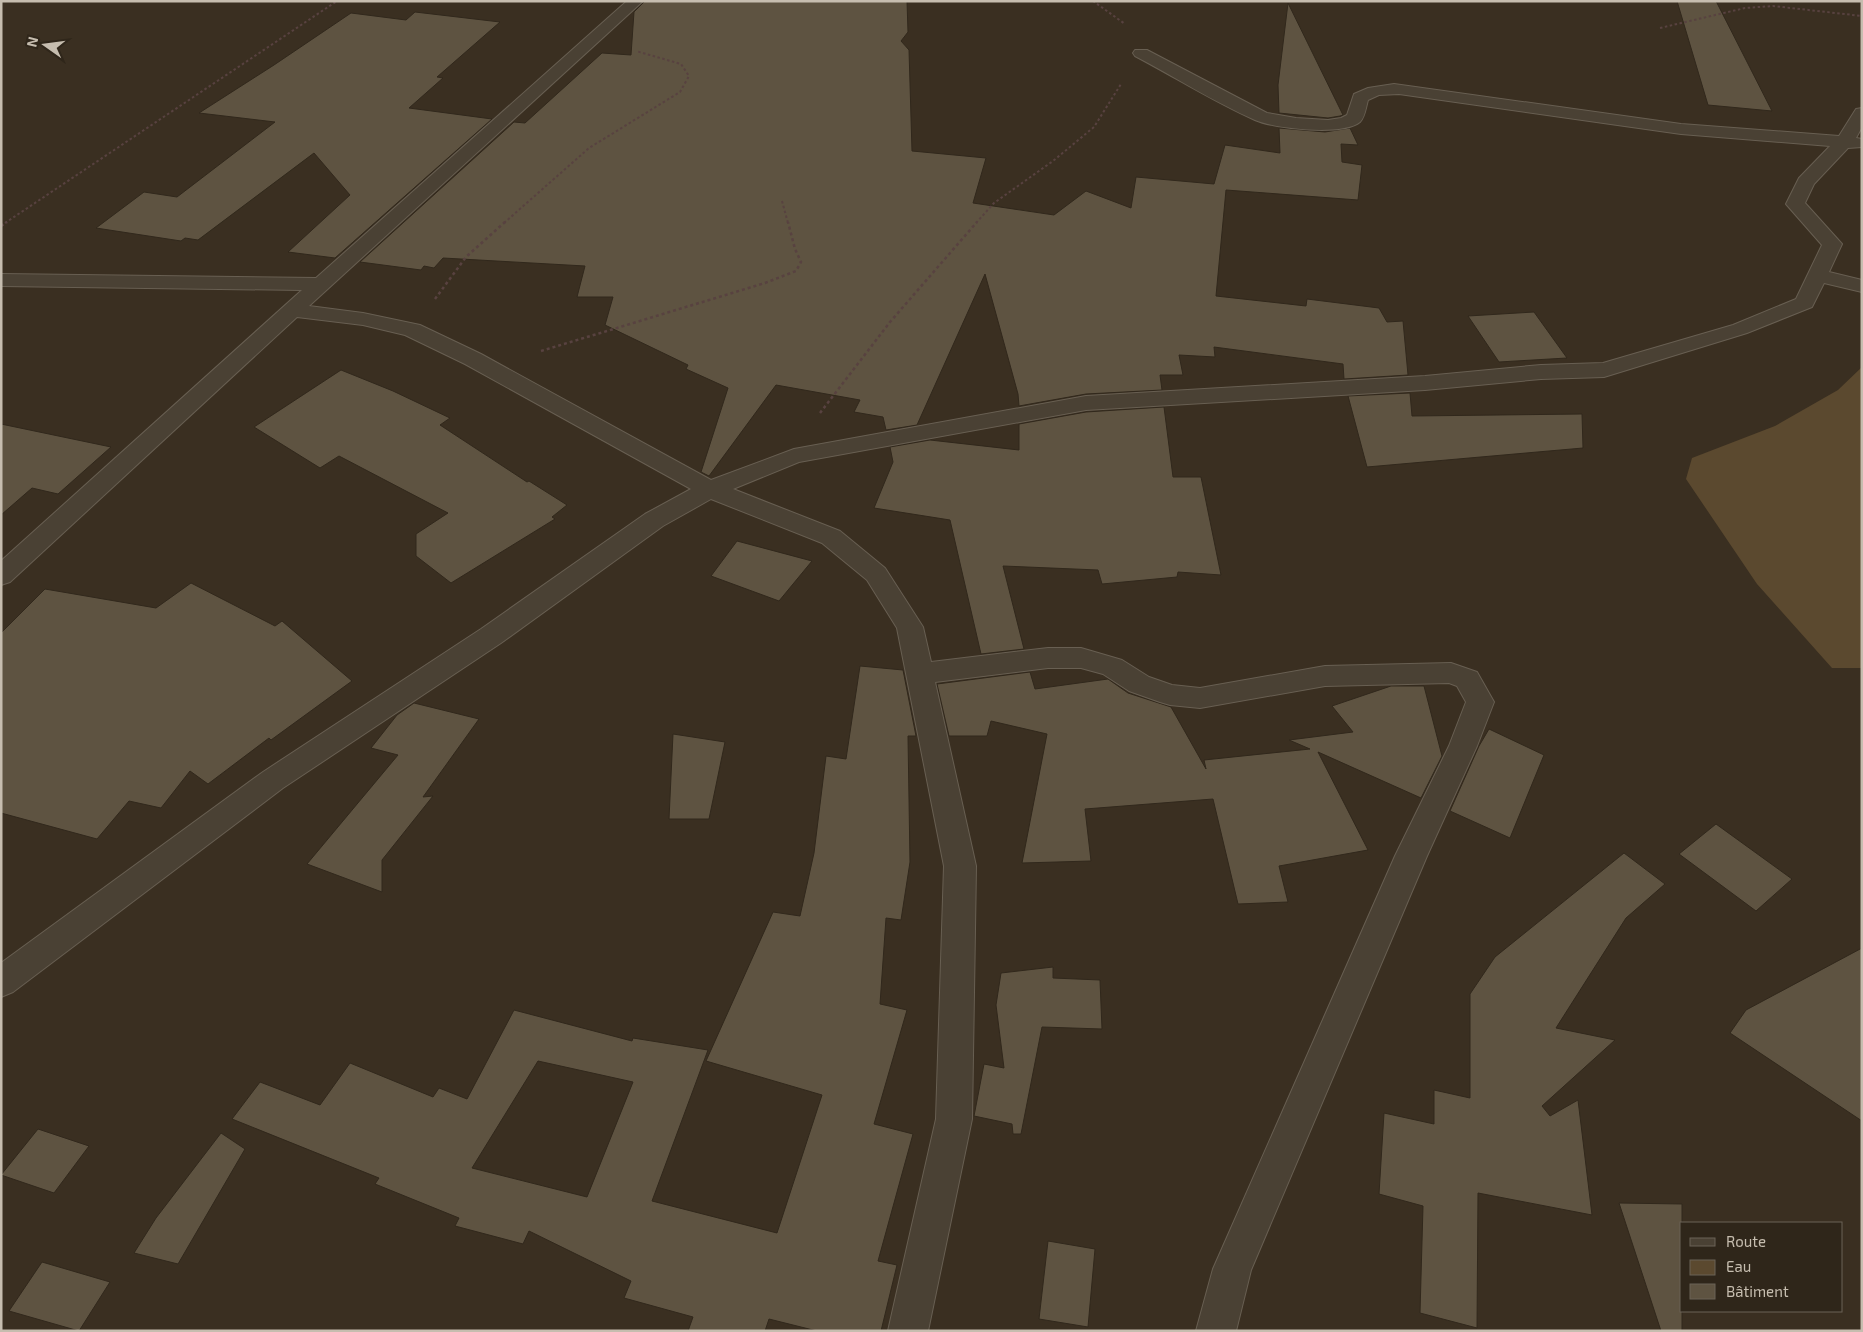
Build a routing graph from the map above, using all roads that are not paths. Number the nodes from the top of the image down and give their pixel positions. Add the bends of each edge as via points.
1 (636, 1) edge
2 (1141, 53) road end
3 (1862, 113) edge
4 (1853, 143) edge
5 (1819, 276) junction
6 (1, 280) edge
7 (320, 284) junction
8 (1862, 286) edge
9 (292, 310) junction
10 (710, 489) junction
11 (1, 576) edge
12 (919, 674) junction
13 (1, 982) edge
14 (908, 1331) edge
15 (1216, 1331) edge

1 - 7 street
2 - 4 street via 1262,117 1296,123 1346,123 1355,117 1360,98 1382,89 1399,89 1681,129
3 - 4 street
4 - 5 street via 1806,182 1795,204 1832,244
5 - 8 street
5 - 10 street via 1805,303 1740,329 1604,370 1086,402 794,456
6 - 7 street
7 - 9 street
9 - 10 street via 364,319 412,330
9 - 11 street
10 - 12 street via 831,537 876,574 910,626
10 - 13 street via 654,520 491,636 273,780
12 - 14 street via 960,866 959,968 954,1119
12 - 15 street via 1048,658 1081,658 1112,667 1139,684 1200,698 1325,676 1451,673 1467,679 1480,702 1232,1269

